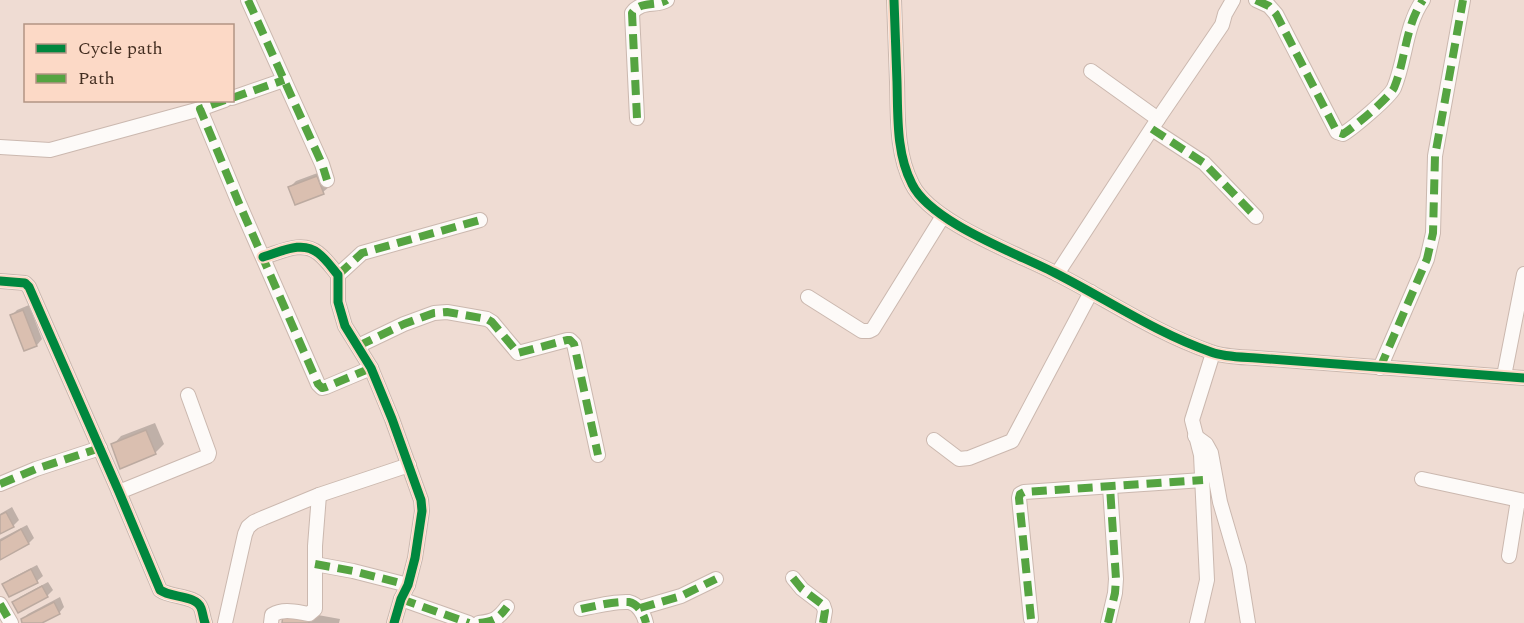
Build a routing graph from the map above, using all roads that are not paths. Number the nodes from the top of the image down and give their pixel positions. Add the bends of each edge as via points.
1 (248, 0) edge
2 (667, 0) edge
3 (894, 0) edge
4 (1233, 0) edge
5 (1256, 0) edge
6 (1423, 0) edge
7 (1463, 0) edge
8 (1090, 71) dead end
9 (284, 80) junction
10 (234, 97) edge
11 (219, 102) edge
12 (200, 109) junction
13 (637, 118) dead end
14 (1155, 124) junction
15 (0, 147) edge
16 (327, 180) dead end
17 (944, 216) junction
18 (1256, 217) dead end
19 (480, 220) dead end
20 (263, 257) junction
21 (338, 274) junction
22 (1057, 274) junction
23 (1524, 274) edge
24 (0, 281) edge
25 (1091, 292) junction
26 (808, 297) dead end
27 (358, 346) junction
28 (1213, 353) junction
29 (371, 368) junction
30 (1380, 368) junction
31 (1504, 376) junction
32 (1524, 378) edge
33 (188, 395) dead end
34 (1196, 436) junction
35 (934, 440) dead end
36 (100, 448) junction
37 (598, 455) dead end
38 (409, 465) junction
39 (1422, 479) dead end
40 (1203, 480) junction
41 (0, 484) edge
42 (1110, 487) junction
43 (119, 492) junction
44 (320, 495) junction
45 (1521, 501) edge
46 (1509, 556) dead end
47 (315, 564) junction
48 (792, 578) dead end
49 (716, 579) dead end
50 (408, 585) junction
51 (401, 599) junction
52 (0, 604) edge
53 (507, 607) dead end
54 (640, 608) junction
55 (581, 609) dead end
56 (1031, 619) dead end
57 (11, 623) edge
58 (204, 623) edge
59 (225, 623) edge
60 (271, 623) edge
61 (394, 623) edge
62 (470, 623) edge
63 (479, 623) edge
64 (646, 623) edge
65 (824, 623) edge
66 (1108, 623) edge
67 (1197, 623) edge
68 (1248, 623) edge

1 - 9 street
2 - 13 street via 642,4 632,13
3 - 17 street via 898,130 904,162 918,195
4 - 14 street via 1222,25
5 - 6 street via 1276,14 1340,134 1389,96 1414,14
7 - 30 street via 1435,156 1431,246
8 - 14 street
9 - 10 street
9 - 16 street
11 - 12 street
12 - 15 street via 50,150
12 - 20 street
14 - 18 street via 1204,164
14 - 22 street
17 - 22 street
17 - 26 street via 873,329 862,331
19 - 21 street via 362,253
20 - 21 street via 295,247 312,248
20 - 29 street via 319,386 326,387
21 - 27 street via 340,312
22 - 25 street
23 - 31 street
24 - 36 street via 29,286
25 - 28 street via 1153,328
25 - 35 street via 1012,441 959,459
27 - 29 street
27 - 37 street via 441,312 487,319 518,353 570,340
28 - 30 street
28 - 34 street via 1193,416
29 - 38 street
30 - 31 street
31 - 32 street
33 - 43 street via 208,456
34 - 40 street
34 - 68 street via 1211,453 1239,567
36 - 41 street
36 - 43 street
38 - 44 street
38 - 50 street via 422,511
39 - 45 street
40 - 42 street
40 - 67 street via 1207,580
42 - 56 street via 1020,494
42 - 66 street via 1116,579
43 - 58 street via 160,590 196,602
44 - 47 street
44 - 59 street via 248,527
45 - 46 street
47 - 50 street
47 - 60 street via 315,609 309,614 280,611 272,615
48 - 65 street via 824,605
49 - 54 street via 681,596
50 - 51 street
51 - 61 street
51 - 62 street
52 - 57 street
53 - 63 street via 493,621
54 - 55 street via 631,602
54 - 64 street

